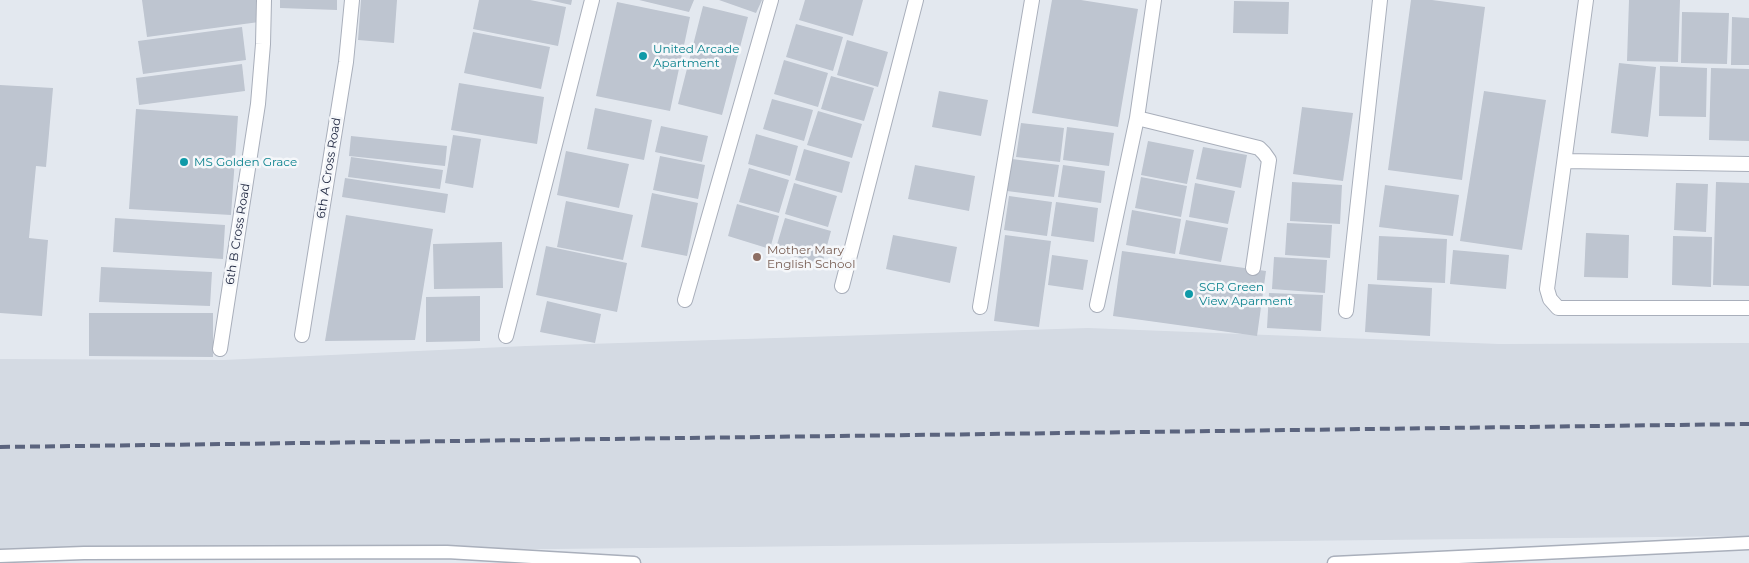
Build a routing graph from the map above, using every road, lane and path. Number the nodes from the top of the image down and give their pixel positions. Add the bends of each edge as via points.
1 (264, 0) edge
2 (352, 0) edge
3 (592, 0) edge
4 (771, 0) edge
5 (916, 0) edge
6 (1032, 0) edge
7 (1154, 0) edge
8 (1380, 0) edge
9 (1586, 0) edge
10 (1137, 118) junction
11 (1565, 161) junction
12 (1749, 164) edge
13 (1253, 268) dead end
14 (842, 286) dead end
15 (684, 300) dead end
16 (1097, 305) dead end
17 (980, 307) dead end
18 (1749, 308) edge
19 (1346, 311) dead end
20 (302, 335) dead end
21 (506, 336) dead end
22 (220, 350) dead end
23 (1749, 543) edge
24 (0, 556) edge
25 (634, 563) edge
26 (1334, 563) edge

1 - 22 street, 6th B Cross Road via 264,44 258,104
2 - 20 street, 6th A Cross Road via 346,62
3 - 21 street
4 - 15 street
5 - 14 street
6 - 17 street
7 - 10 street
8 - 19 street
9 - 11 street
10 - 13 street via 1259,148 1264,153 1269,160
10 - 16 street
11 - 12 street
11 - 18 street via 1547,288 1550,299 1558,308
23 - 26 lane
24 - 25 lane via 447,552

